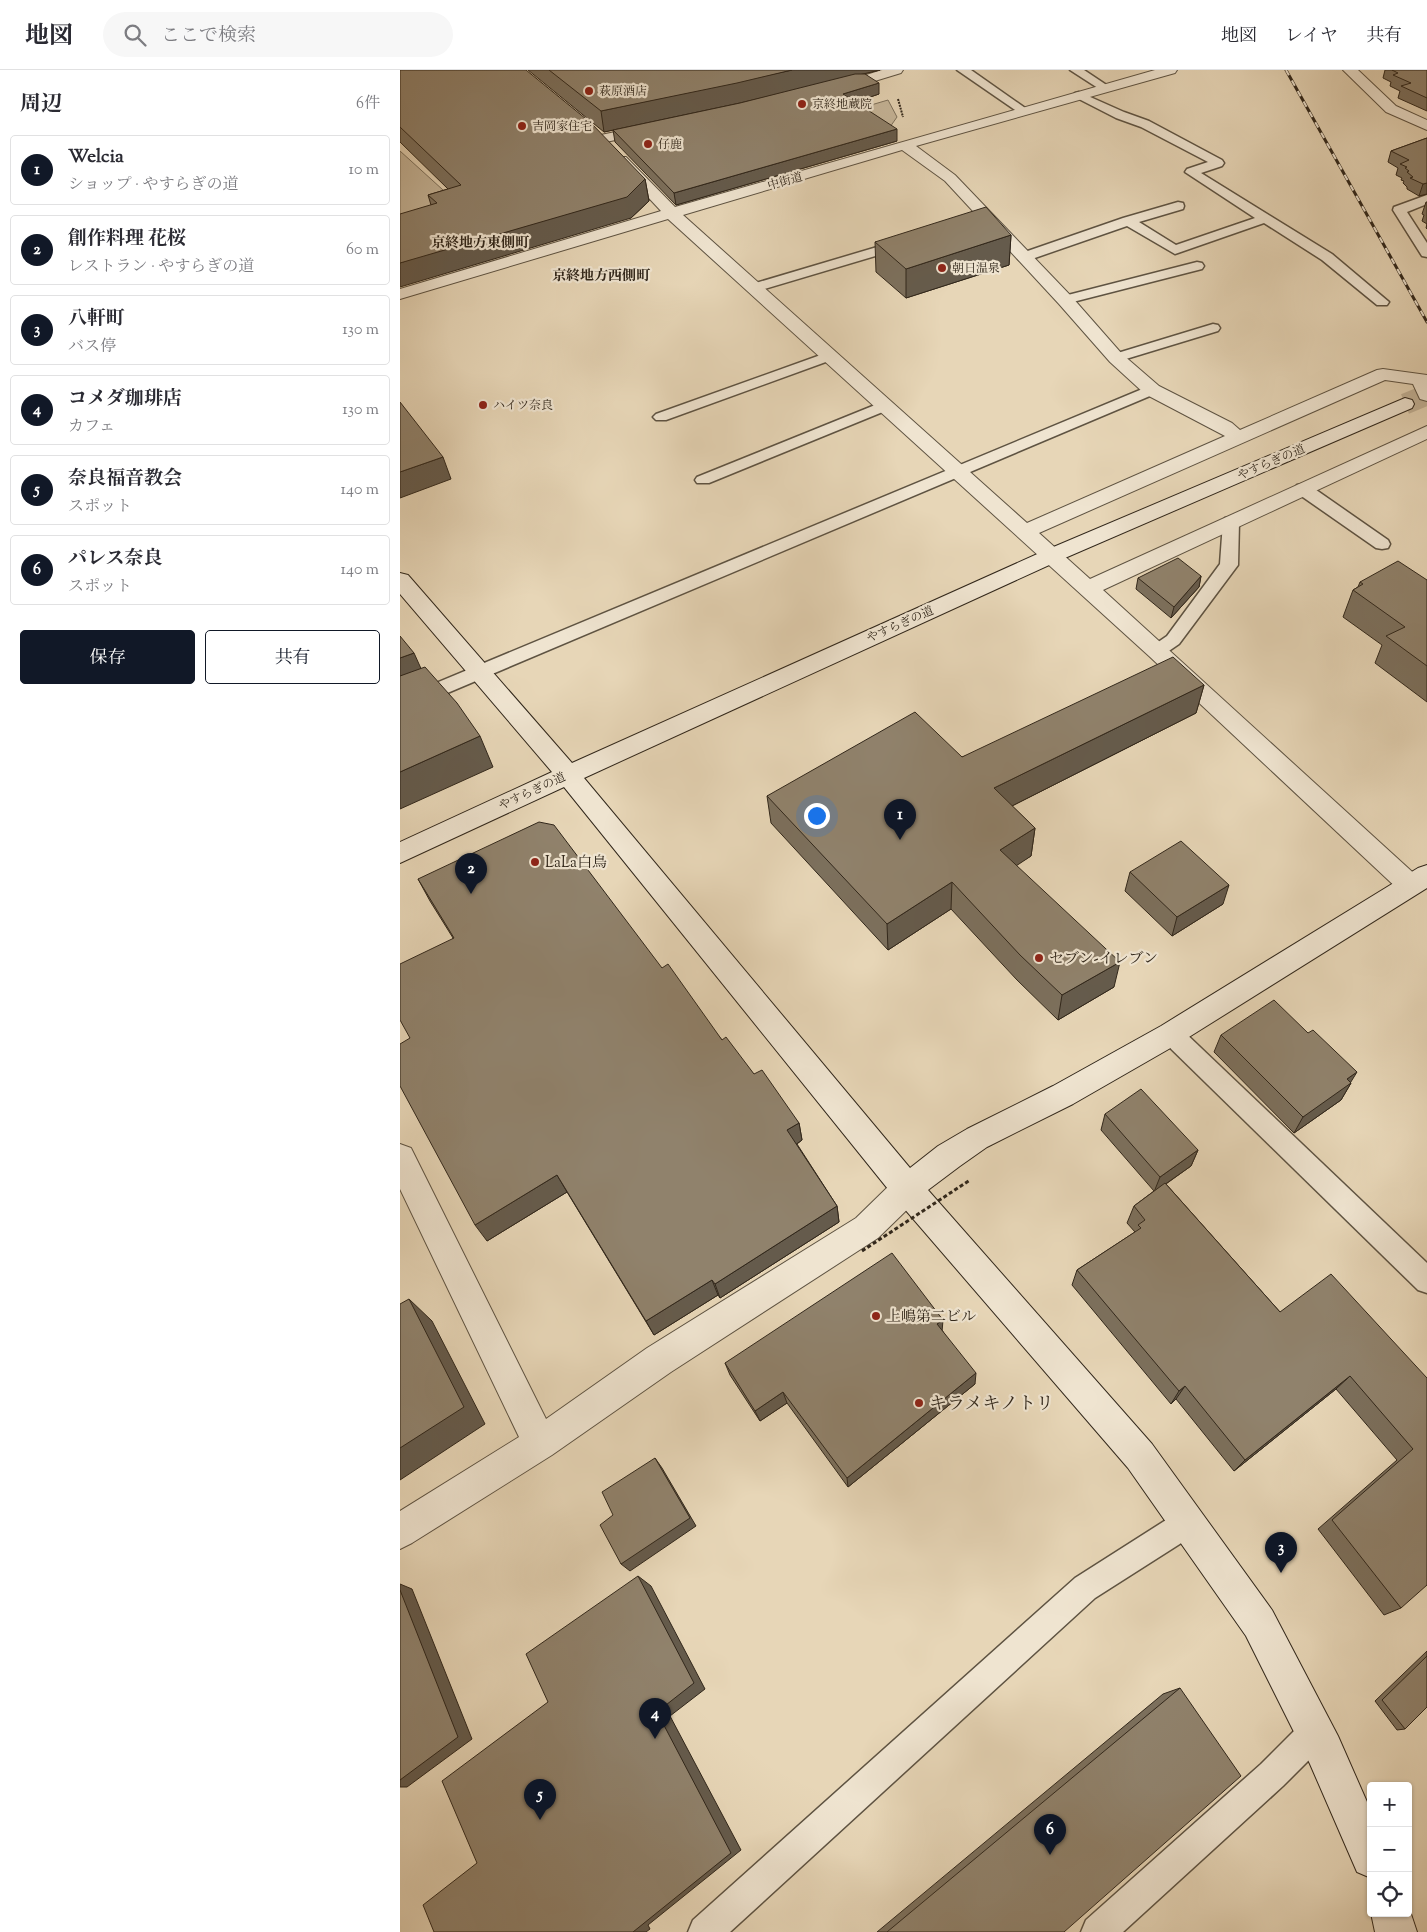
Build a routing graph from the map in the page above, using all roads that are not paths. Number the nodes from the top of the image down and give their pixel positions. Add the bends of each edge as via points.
1 (896, 70) edge
2 (963, 70) edge
3 (1076, 70) edge
4 (1170, 70) edge
5 (1350, 70) edge
6 (1105, 88) junction
7 (821, 89) edge
8 (1079, 95) junction
9 (1022, 110) junction
10 (666, 125) edge
11 (1427, 126) edge
12 (906, 146) junction
13 (1427, 199) edge
14 (1178, 206) dead end
15 (672, 214) junction
16 (983, 214) junction
17 (1266, 218) junction
18 (966, 220) edge
19 (1128, 221) junction
20 (914, 239) edge
21 (1427, 253) edge
22 (1024, 257) junction
23 (1197, 266) dead end
24 (754, 288) junction
25 (400, 294) edge
26 (1065, 300) junction
27 (1382, 302) dead end
28 (1213, 328) dead end
29 (829, 356) junction
30 (1116, 358) junction
31 (1152, 390) junction
32 (1427, 395) edge
33 (1405, 404) tunnel mouth
34 (885, 406) junction
35 (660, 417) dead end
36 (1427, 432) edge
37 (1238, 437) junction
38 (958, 473) junction
39 (703, 480) dead end
40 (1303, 489) junction
41 (1231, 522) junction
42 (1024, 532) junction
43 (1382, 544) dead end
44 (1051, 556) junction
45 (400, 580) edge
46 (1086, 588) junction
47 (1156, 651) junction
48 (479, 673) junction
49 (400, 706) edge
50 (568, 775) junction
51 (400, 853) edge
52 (1418, 880) edge
53 (1171, 1034) junction
54 (400, 1158) edge
55 (908, 1189) junction
56 (1427, 1281) edge
57 (540, 1443) junction
58 (1187, 1523) junction
59 (400, 1531) edge
60 (1315, 1732) junction
61 (1367, 1849) edge
62 (1392, 1917) edge
63 (705, 1932) edge
64 (1098, 1932) edge
65 (1396, 1932) edge

1 - 7 street
2 - 9 lane
3 - 6 lane
4 - 6 street, 中街道
5 - 11 street via 1391,109
6 - 8 street, 中街道
8 - 9 street, 中街道
8 - 17 lane via 1120,116 1145,124 1218,162 1191,172
9 - 12 street, 中街道
10 - 15 street via 597,136
12 - 15 street, 中街道
12 - 16 street via 950,178
13 - 21 lane via 1399,210
14 - 19 lane
15 - 24 street
15 - 25 street, 中街道
16 - 18 lane
16 - 22 street
17 - 19 lane via 1175,250
17 - 27 lane via 1327,257
19 - 22 lane
20 - 24 lane
22 - 26 street
23 - 26 lane
24 - 29 street
26 - 30 street
28 - 30 lane
29 - 34 street
29 - 35 lane
30 - 31 street
31 - 37 street via 1225,427
31 - 38 lane
32 - 37 street via 1421,380 1383,374
33 - 44 street, やすらぎの道
34 - 38 street
34 - 39 lane
36 - 40 street
37 - 42 street
38 - 42 street
38 - 48 lane
40 - 41 street
40 - 43 lane
41 - 46 street
41 - 47 lane via 1230,565 1173,640
42 - 44 street
44 - 46 street
44 - 50 street, やすらぎの道
45 - 48 street
46 - 47 street
47 - 52 street
48 - 49 lane
48 - 50 street
50 - 51 street, やすらぎの道
50 - 55 street
52 - 53 street
53 - 55 street via 1064,1095 977,1138
53 - 56 lane
54 - 57 street
55 - 57 street via 867,1228 659,1360
55 - 58 street via 1140,1456
57 - 59 street
58 - 60 street via 1259,1623
58 - 63 lane via 1085,1588
60 - 61 street
60 - 64 lane
62 - 65 street

